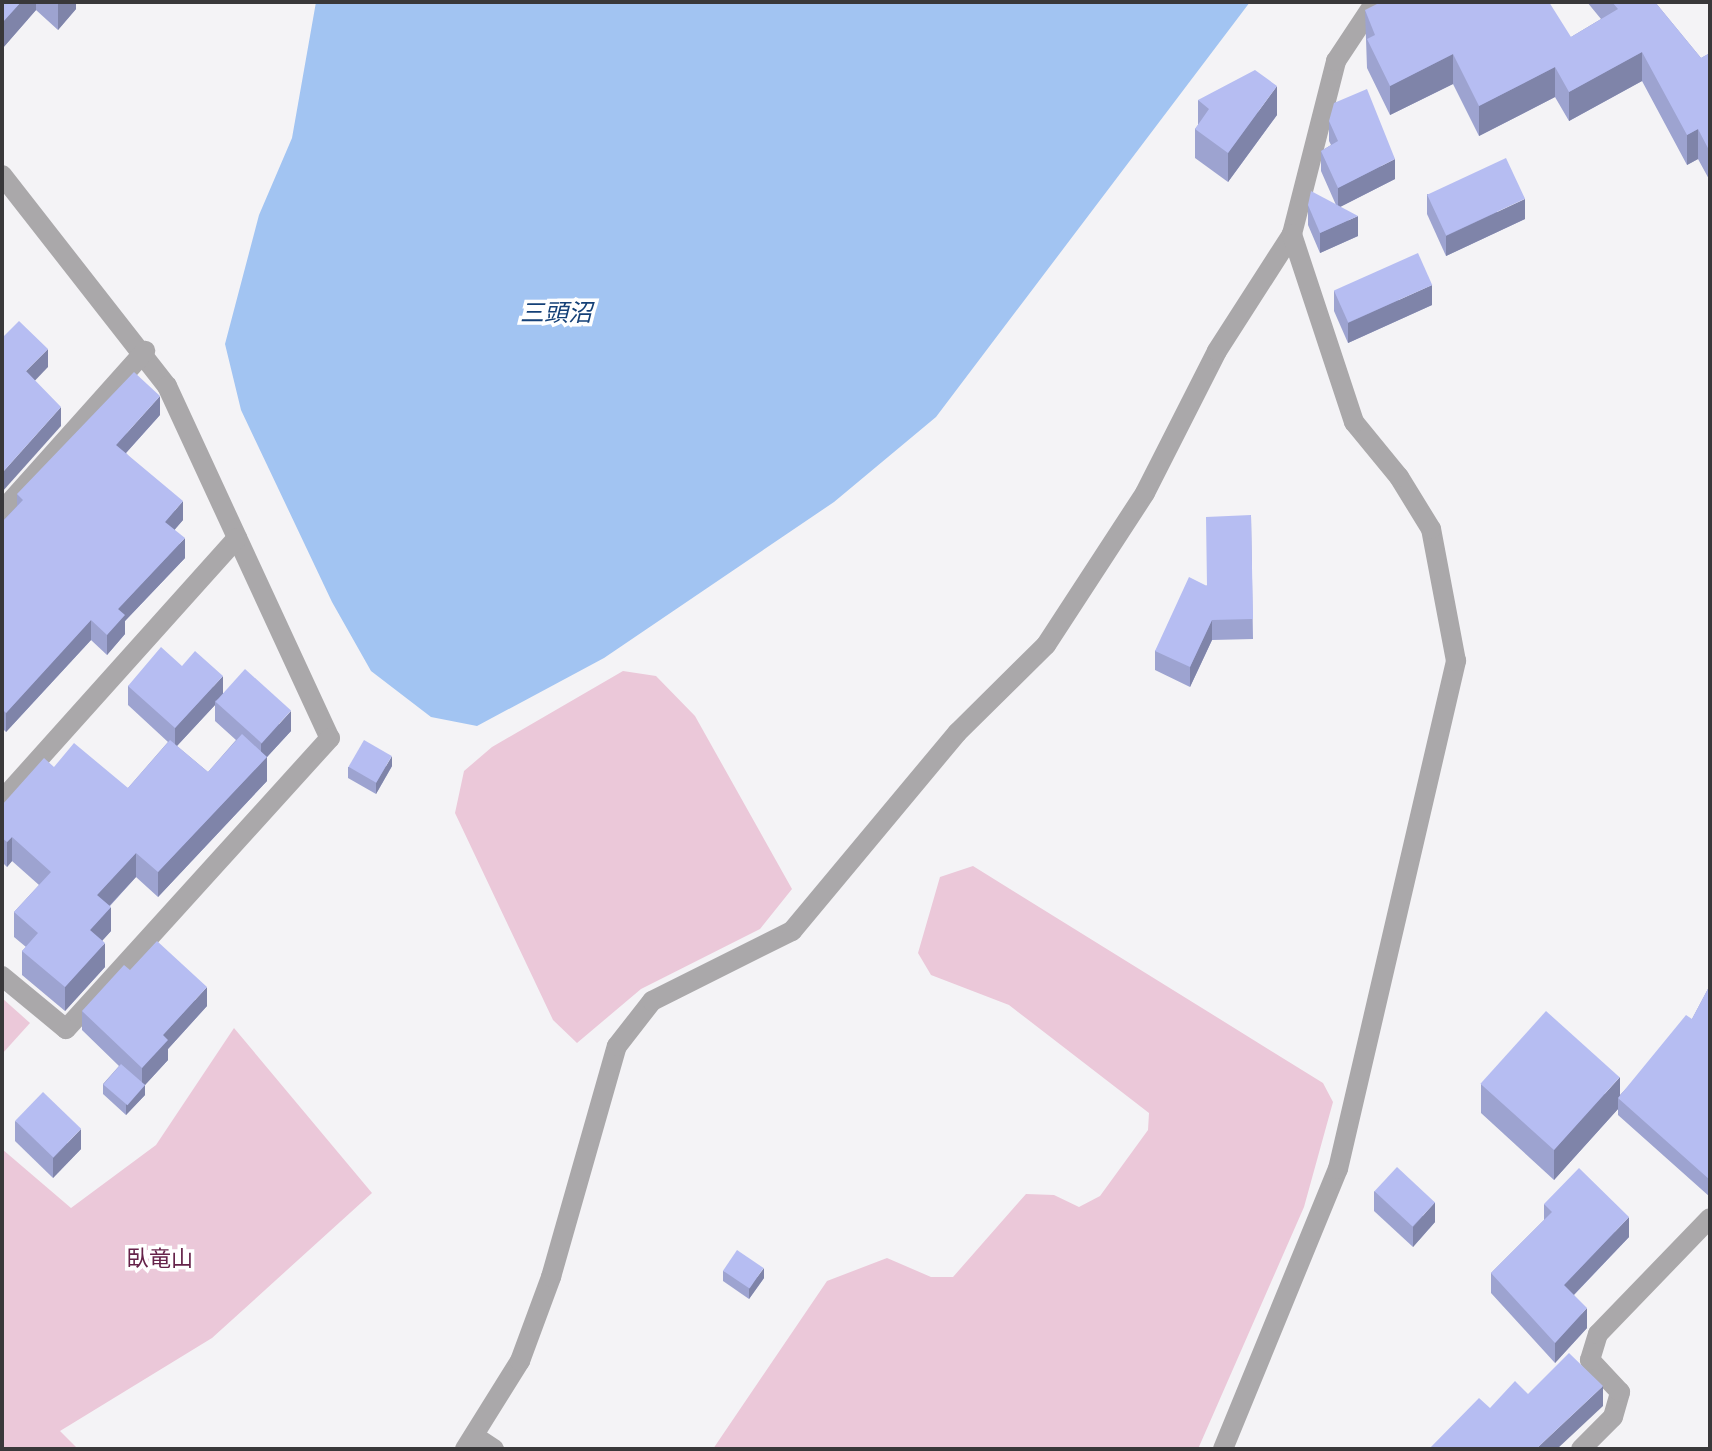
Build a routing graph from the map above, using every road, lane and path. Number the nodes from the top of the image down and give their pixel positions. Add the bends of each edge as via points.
1 (1375, 2) edge
2 (2, 175) edge
3 (1292, 234) junction
4 (145, 351) junction
5 (2, 511) edge
6 (237, 538) junction
7 (2, 800) edge
8 (2, 976) edge
9 (1710, 1218) edge
10 (469, 1442) edge
11 (494, 1449) edge
12 (1223, 1449) edge
13 (1581, 1449) edge

1 - 3 street via 1336,61
2 - 4 street
3 - 10 street via 1217,351 1145,493 1046,645 957,733 792,931 652,1001 617,1046 551,1277 520,1361
3 - 12 street via 1354,422 1399,477 1431,529 1456,661 1338,1169
4 - 5 street
4 - 6 street via 167,386
6 - 7 street
6 - 8 street via 330,738 66,1029
9 - 13 street via 1598,1334 1590,1360 1620,1392 1613,1417
10 - 11 street

